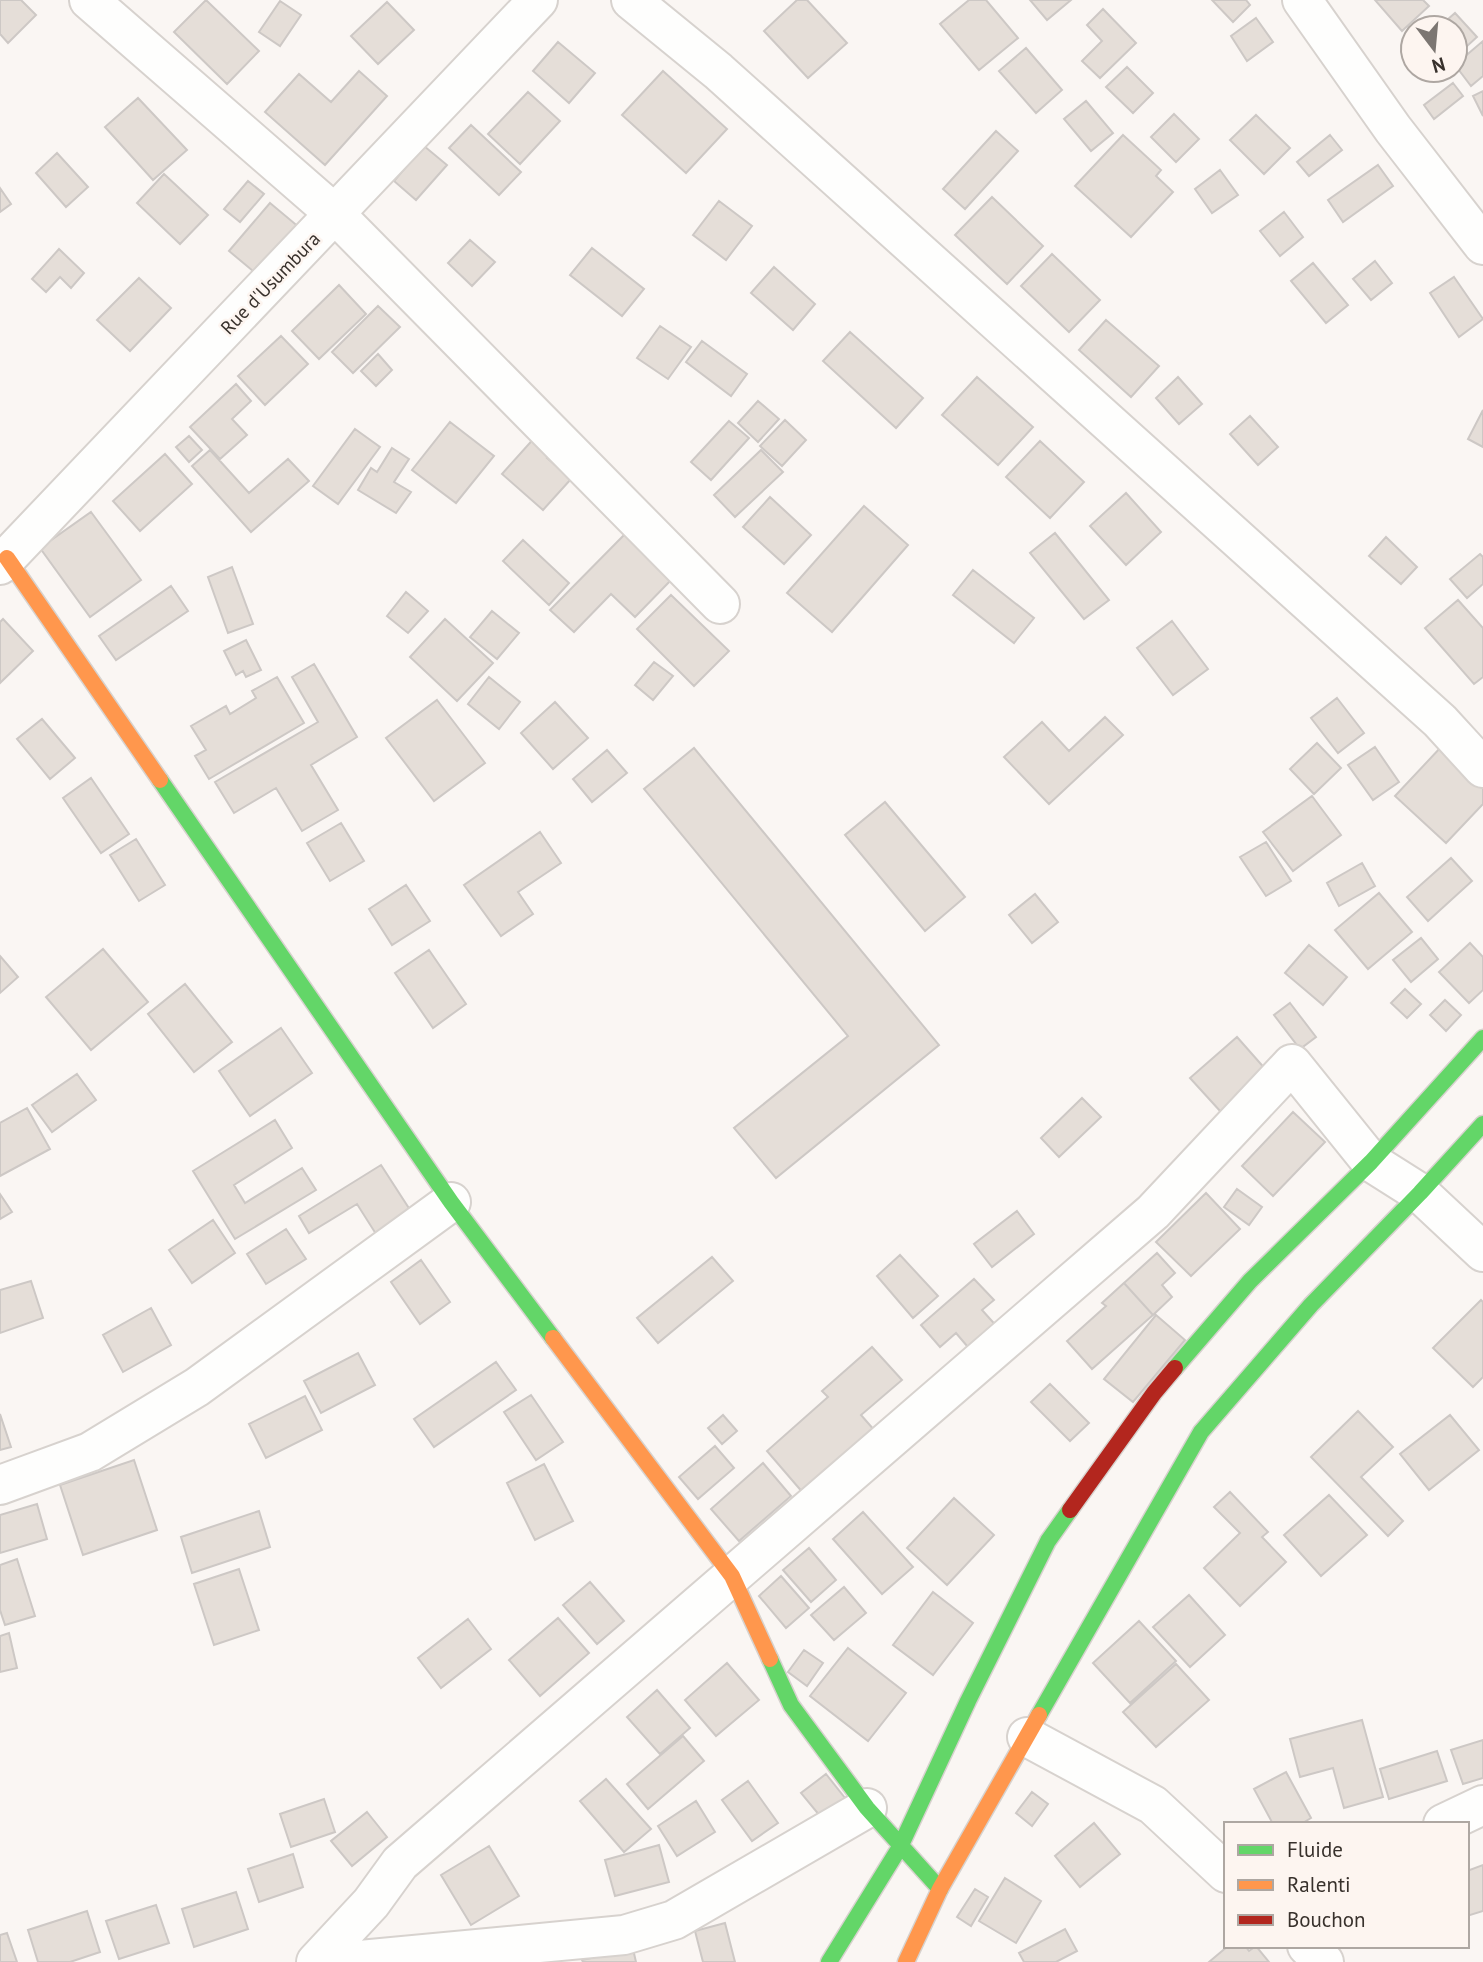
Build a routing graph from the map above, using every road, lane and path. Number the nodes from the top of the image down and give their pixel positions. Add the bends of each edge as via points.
1 (89, 0) edge
2 (538, 0) edge
3 (631, 0) edge
4 (1302, 0) edge
5 (335, 214) junction
6 (1483, 245) edge
7 (3, 562) edge
8 (720, 604) dead end
9 (1483, 768) edge
10 (1483, 1038) edge
11 (1483, 1124) edge
12 (1371, 1162) junction
13 (1420, 1193) junction
14 (451, 1202) junction
15 (1483, 1252) edge
16 (0, 1485) edge
17 (732, 1576) junction
18 (1027, 1737) junction
19 (1483, 1805) edge
20 (867, 1808) junction
21 (1447, 1822) edge
22 (900, 1847) junction
23 (1224, 1871) edge
24 (940, 1889) junction
25 (1309, 1948) edge
26 (316, 1962) edge
27 (339, 1962) edge
28 (829, 1962) edge
29 (905, 1962) edge
30 (1324, 1962) edge

1 - 5 street
2 - 5 street, Rue d'Usumbura
3 - 9 street via 718,71 1440,721
4 - 6 street
5 - 7 street, Rue d'Usumbura
5 - 8 street
7 - 14 main road
10 - 12 main road
11 - 13 main road
12 - 13 street
12 - 17 street via 1292,1064 1153,1212
12 - 22 main road via 1250,1281 1048,1541
13 - 15 street
13 - 18 main road via 1196,1428
14 - 16 street via 197,1387 90,1452
14 - 17 main road
17 - 20 main road via 791,1705
17 - 26 street via 400,1863 371,1903
18 - 23 street via 1153,1805
18 - 24 main road
19 - 21 street
20 - 22 main road
20 - 27 street via 674,1920 624,1935
22 - 24 main road
22 - 28 main road
24 - 29 main road
25 - 30 street

